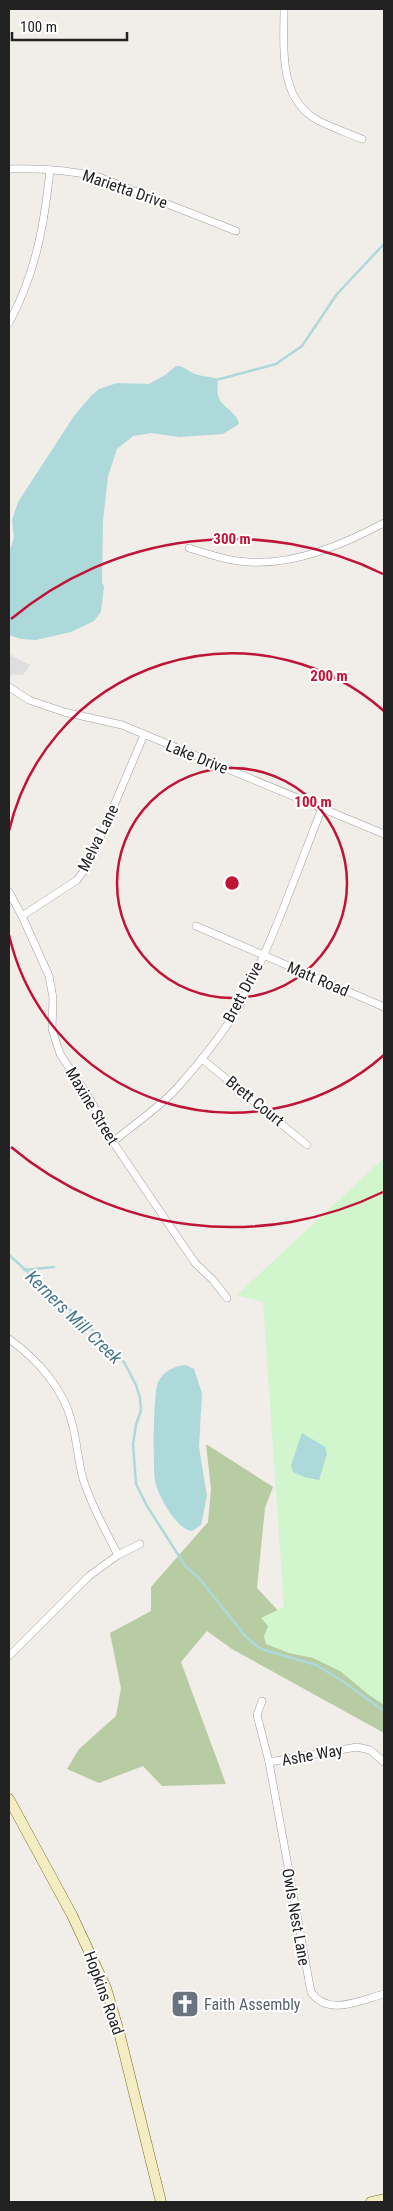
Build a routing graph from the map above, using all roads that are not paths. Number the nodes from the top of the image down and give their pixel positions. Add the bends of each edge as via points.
1 (284, 9) edge
2 (362, 139) dead end
3 (9, 169) edge
4 (50, 170) junction
5 (236, 231) dead end
6 (9, 323) edge
7 (384, 522) edge
8 (189, 548) dead end
9 (9, 687) edge
10 (144, 735) junction
11 (322, 808) junction
12 (384, 834) edge
13 (9, 892) edge
14 (22, 916) junction
15 (196, 926) dead end
16 (263, 955) junction
17 (384, 1007) edge
18 (202, 1058) junction
19 (113, 1142) junction
20 (307, 1145) dead end
21 (226, 1298) dead end
22 (9, 1339) edge
23 (140, 1544) dead end
24 (118, 1556) junction
25 (9, 1656) edge
26 (262, 1701) dead end
27 (269, 1762) junction
28 (384, 1762) edge
29 (9, 1799) edge
30 (384, 1994) edge
31 (384, 2199) edge
32 (161, 2202) edge
33 (371, 2202) edge

1 - 2 street via 285,68 293,94 300,105 319,121
3 - 4 street, Marietta Drive
4 - 5 street, Marietta Drive via 98,177
4 - 6 street via 33,269
7 - 8 street via 328,548 280,560 235,561
9 - 10 street, Lake Drive via 29,700 64,712 122,725
10 - 11 street, Lake Drive
10 - 14 street, Melva Lane via 89,864 77,880
11 - 12 street, Lake Drive
11 - 16 street, Brett Drive
13 - 14 street, Maxine Street
14 - 19 street, Maxine Street via 49,976 53,998 52,1029 60,1054
15 - 16 street, Matt Road
16 - 17 street, Matt Road
16 - 18 street, Brett Drive via 242,999
18 - 19 street, Brett Drive via 176,1090
18 - 20 street, Brett Court
19 - 21 street, Maxine Street via 196,1264
22 - 24 street via 41,1369 65,1402 89,1496
23 - 24 street
24 - 25 street via 89,1576
26 - 27 street, Ashe Way via 256,1715
27 - 28 street, Ashe Way via 357,1747 370,1750
27 - 30 street, Owls Nest Lane via 311,1992 321,2003 329,2006
29 - 32 main road, Hopkins Road via 72,1915 106,1988
31 - 33 main road

